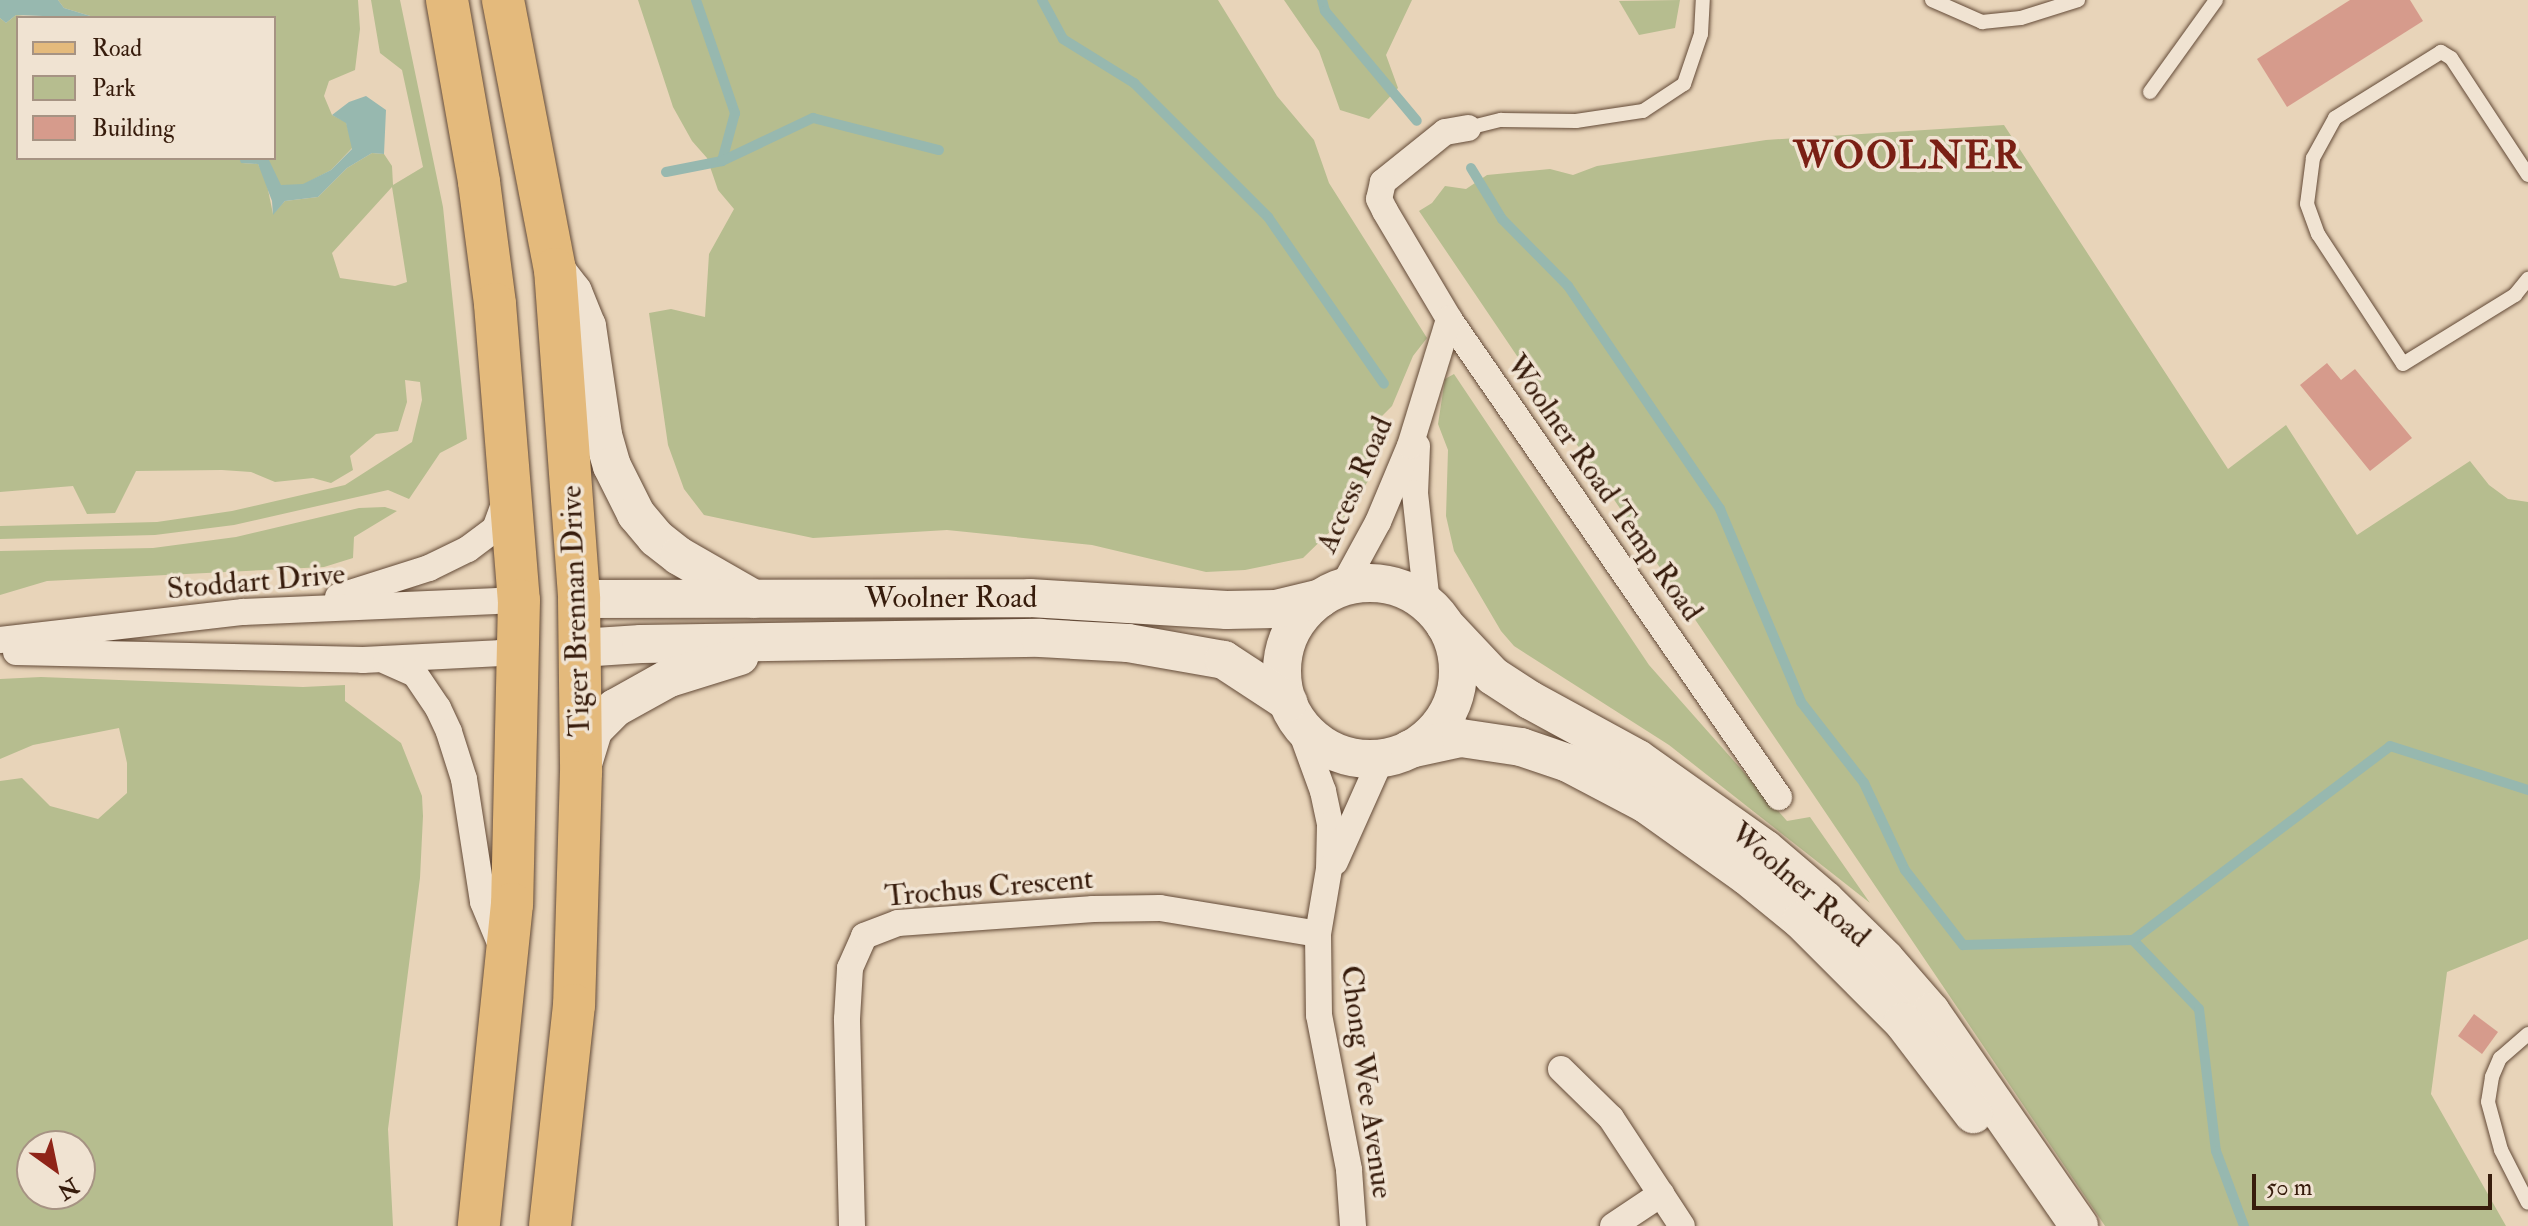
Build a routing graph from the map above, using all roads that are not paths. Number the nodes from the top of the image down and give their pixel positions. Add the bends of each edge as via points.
1 (447, 0) edge
2 (503, 0) edge
3 (1703, 0) edge
4 (1932, 0) edge
5 (2078, 0) edge
6 (2216, 0) edge
7 (2150, 92) dead end
8 (1468, 128) joint
9 (2528, 175) edge
10 (555, 269) junction
11 (2528, 279) edge
12 (2522, 294) edge
13 (1449, 319) junction
14 (1423, 407) junction
15 (509, 461) junction
16 (1332, 593) junction
17 (579, 599) junction
18 (519, 600) junction
19 (757, 600) junction
20 (295, 608) junction
21 (1436, 614) junction
22 (0, 640) edge
23 (780, 642) junction
24 (580, 648) junction
25 (0, 651) edge
26 (520, 652) junction
27 (363, 660) junction
28 (1292, 710) junction
29 (1396, 753) junction
30 (581, 772) junction
31 (1779, 797) dead end
32 (1324, 900) junction
33 (1318, 934) junction
34 (508, 962) junction
35 (2528, 1034) edge
36 (1561, 1069) dead end
37 (1661, 1194) junction
38 (2528, 1203) edge
39 (479, 1226) edge
40 (550, 1226) edge
41 (852, 1226) edge
42 (1353, 1226) edge
43 (1613, 1226) edge
44 (1682, 1226) edge
45 (2048, 1226) edge
46 (2079, 1226) edge

1 - 15 main road, Tiger Brennan Drive via 483,212
2 - 10 main road, Tiger Brennan Drive
3 - 8 lane via 1701,34 1684,84 1643,111 1576,121 1501,120
4 - 5 lane via 1982,22 2021,18
6 - 7 lane
8 - 13 street, Woolner Road Temp Road via 1445,132 1383,182 1379,199
9 - 12 lane via 2451,58 2441,52 2335,118 2313,158 2307,204 2318,234 2403,364
10 - 17 main road, Tiger Brennan Drive
10 - 19 main road via 573,292 587,326 603,435 636,514 679,556
11 - 12 lane
13 - 14 street, Access Road
13 - 31 street, Woolner Road Temp Road
14 - 16 street, Access Road via 1387,503
14 - 21 street, Access Road via 1415,493
15 - 18 main road, Tiger Brennan Drive
15 - 20 street via 501,517 484,539 396,580
16 - 19 main road, Woolner Road via 1276,609 1239,610 1030,598
16 - 21 main road via 1382,584 1407,590
16 - 28 main road via 1300,619 1287,643 1282,671
17 - 18 main road
17 - 19 main road, Woolner Road
17 - 24 main road, Tiger Brennan Drive
18 - 20 street, Stoddart Drive
18 - 26 main road, Tiger Brennan Drive
20 - 22 street, Stoddart Drive
21 - 29 main road via 1458,661 1456,690 1440,723
21 - 46 main road, Woolner Road via 1493,676 1664,776 1825,900 1931,1012
23 - 24 main road, Woolner Road
23 - 28 main road, Woolner Road via 1040,638 1166,647 1224,660
23 - 30 main road via 696,668 623,703 593,730
24 - 26 main road
24 - 30 main road, Tiger Brennan Drive
25 - 27 street
26 - 27 street
26 - 34 main road, Tiger Brennan Drive
27 - 34 street via 405,668 438,708 464,779 483,902
28 - 29 main road via 1309,734 1340,753
28 - 32 street, Chong Wee Avenue via 1328,809
29 - 32 street, Chong Wee Avenue via 1340,850
29 - 45 main road, Woolner Road via 1475,738 1556,758 1646,804 1747,876 1801,920 1903,1022
30 - 40 main road, Tiger Brennan Drive via 574,1005
32 - 33 street, Chong Wee Avenue
33 - 41 street, Trochus Crescent via 1198,912 1120,908 898,923 864,936 850,968 847,1019
33 - 42 street, Chong Wee Avenue via 1319,1015 1349,1170
34 - 39 main road, Tiger Brennan Drive
35 - 38 lane via 2500,1058 2488,1102 2501,1150
36 - 37 street via 1611,1118
37 - 43 street
37 - 44 street

